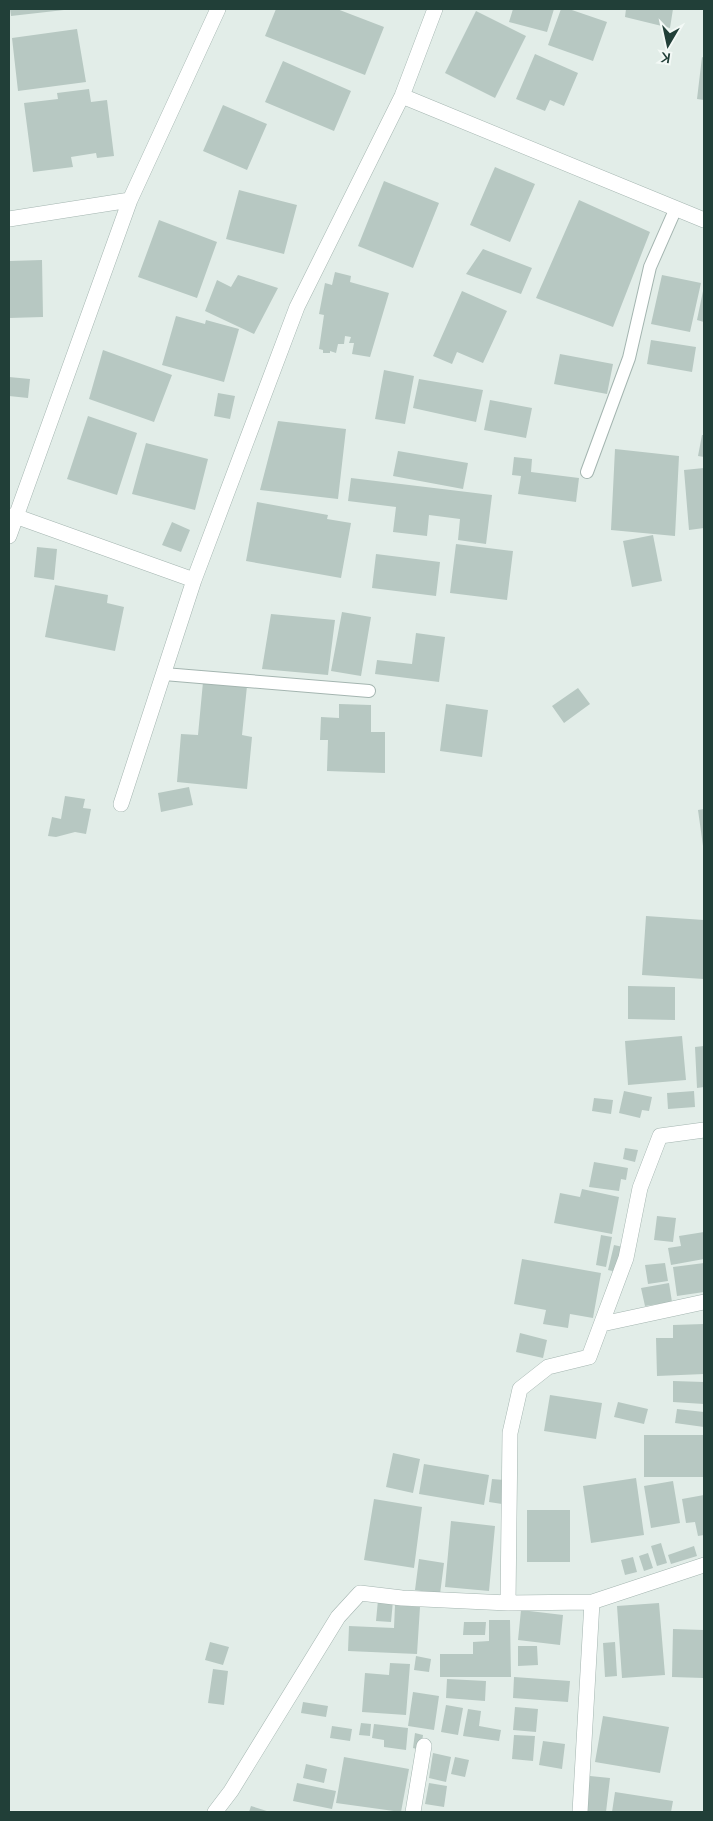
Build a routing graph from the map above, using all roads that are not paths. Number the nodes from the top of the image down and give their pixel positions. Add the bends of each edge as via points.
1 (218, 9) edge
2 (436, 9) edge
3 (402, 96) junction
4 (130, 200) junction
5 (676, 208) junction
6 (9, 219) edge
7 (704, 220) edge
8 (587, 472) dead end
9 (12, 516) edge
10 (9, 536) edge
11 (194, 580) junction
12 (164, 674) junction
13 (369, 691) dead end
14 (122, 804) dead end
15 (704, 1130) edge
16 (704, 1302) edge
17 (602, 1324) junction
18 (704, 1565) edge
19 (592, 1602) junction
20 (508, 1603) junction
21 (424, 1746) dead end
22 (215, 1812) edge
23 (412, 1812) edge
24 (580, 1812) edge

1 - 4 street
2 - 3 street
3 - 5 street
3 - 11 street via 297,307
4 - 6 street
4 - 9 street
5 - 7 street
5 - 8 lane via 650,267 629,358
9 - 10 street
9 - 11 street
11 - 12 street
12 - 13 lane
12 - 14 street
15 - 17 street via 660,1136 640,1188 626,1258
16 - 17 street
17 - 20 street via 589,1357 548,1367 520,1389 510,1433
18 - 19 street
19 - 20 street
19 - 24 street
20 - 22 street via 360,1593 338,1617
21 - 23 street

